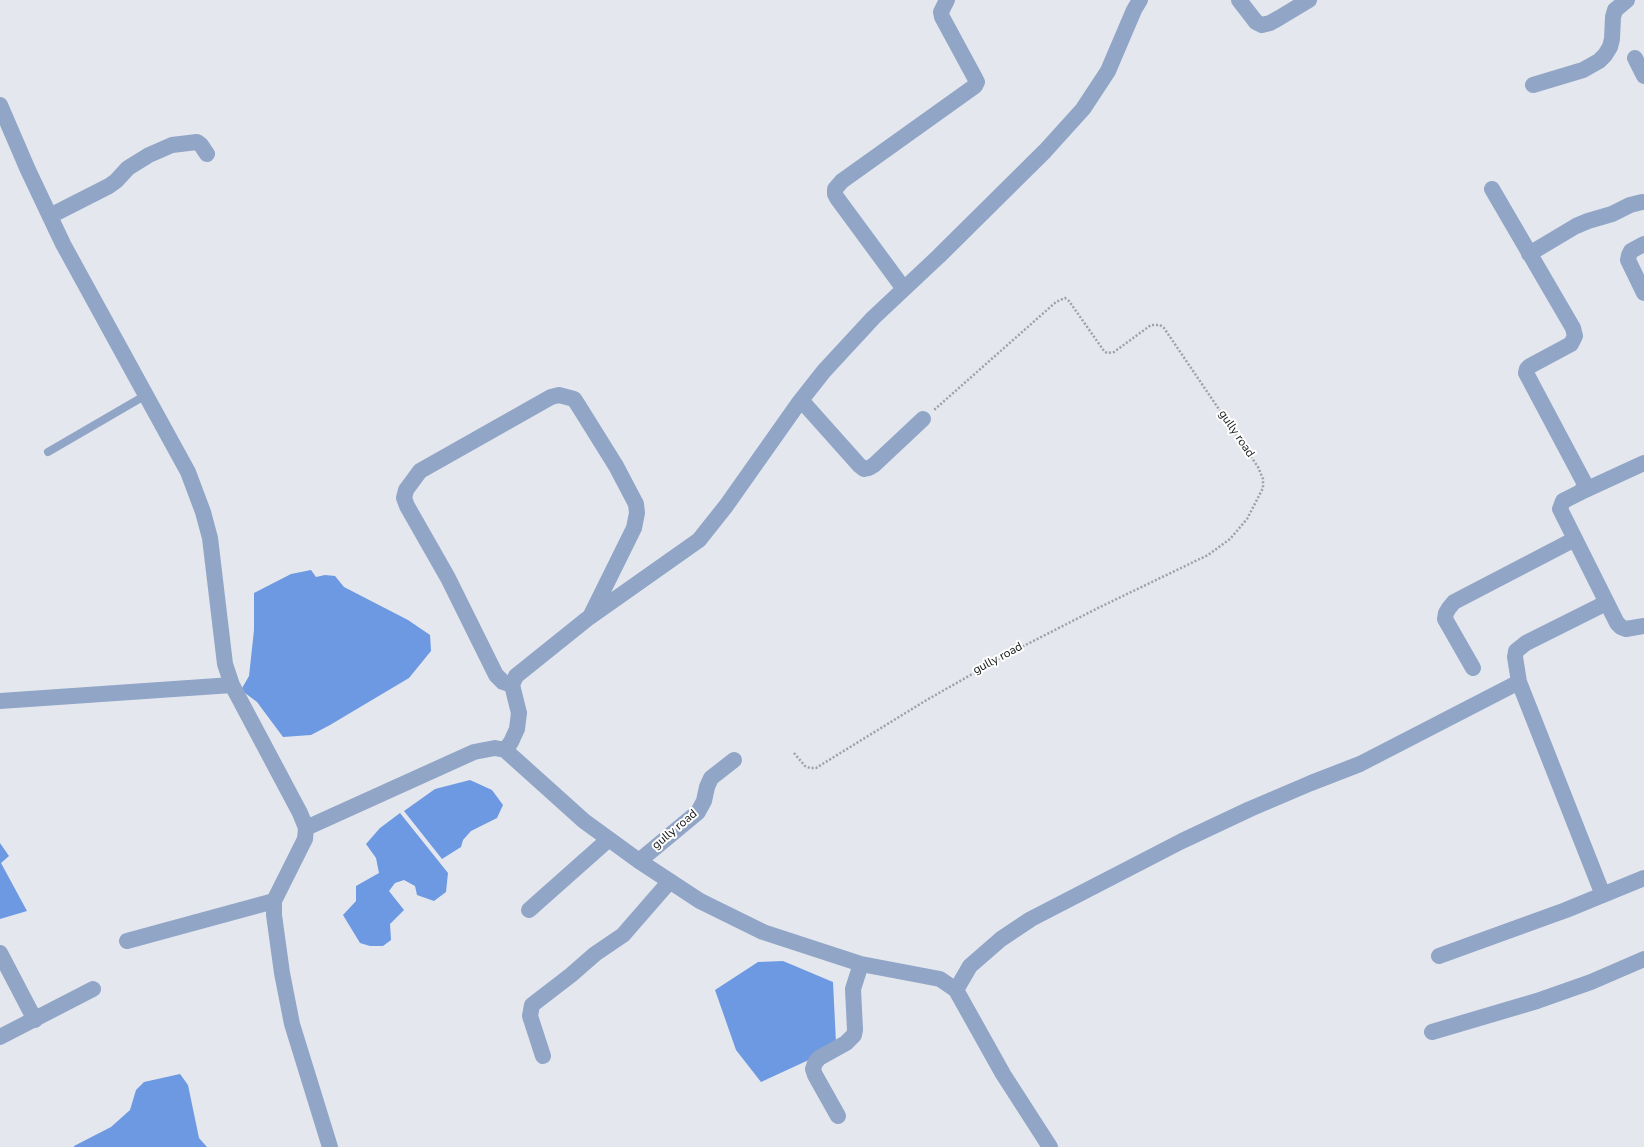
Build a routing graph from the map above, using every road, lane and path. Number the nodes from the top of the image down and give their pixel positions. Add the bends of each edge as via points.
1 (947, 0) edge
2 (1140, 0) edge
3 (1239, 0) edge
4 (1309, 0) edge
5 (1627, 0) edge
6 (1635, 58) dead end
7 (1644, 76) edge
8 (1533, 85) dead end
9 (0, 104) edge
10 (207, 154) dead end
11 (1492, 189) dead end
12 (1643, 202) edge
13 (50, 216) junction
14 (1644, 244) edge
15 (1529, 254) junction
16 (904, 289) junction
17 (1644, 293) edge
18 (146, 395) junction
19 (801, 400) junction
20 (923, 419) joint
21 (48, 452) dead end
22 (1644, 463) edge
23 (1581, 492) junction
24 (1575, 539) junction
25 (1606, 602) junction
26 (590, 617) junction
27 (1644, 626) edge
28 (1473, 668) dead end
29 (1519, 682) junction
30 (232, 685) junction
31 (512, 685) junction
32 (0, 701) edge
33 (505, 750) junction
34 (794, 753) dead end
35 (734, 760) dead end
36 (306, 828) junction
37 (609, 839) junction
38 (639, 861) junction
39 (1644, 878) edge
40 (670, 882) junction
41 (1603, 896) junction
42 (274, 901) junction
43 (529, 910) dead end
44 (127, 941) dead end
45 (0, 953) edge
46 (1439, 956) dead end
47 (1644, 959) edge
48 (861, 964) junction
49 (93, 989) dead end
50 (956, 990) junction
51 (34, 1020) junction
52 (1432, 1032) dead end
53 (0, 1037) edge
54 (543, 1056) dead end
55 (838, 1116) dead end
56 (330, 1147) edge
57 (1050, 1147) edge

1 - 16 street via 940,12 976,78 975,86 842,181 835,189 837,198
2 - 16 street via 1108,71 1083,109 1046,151
3 - 4 street via 1256,22 1262,24 1270,23
5 - 8 street via 1616,10 1610,47 1599,61 1583,70
6 - 7 street
9 - 13 street
10 - 13 street via 197,142 172,145 128,168 109,186
11 - 15 street
12 - 15 street via 1576,226
13 - 18 street
14 - 17 street via 1631,251 1628,260
15 - 23 street via 1573,328 1575,336 1571,344 1530,366 1526,373 1585,484
16 - 19 street via 824,371
18 - 21 lane
18 - 30 street via 188,472 203,512 210,538 226,664
19 - 20 street via 864,469 874,466
19 - 26 street via 699,540
20 - 34 path, gully road via 1056,302 1065,298 1107,353 1114,352 1152,325 1160,324 1258,467 1263,479 1263,488 1247,519 1230,539 1208,555 1002,657 931,697 816,768 804,766
22 - 23 street
23 - 24 street via 1560,505
24 - 25 street
24 - 28 street via 1454,602 1449,608 1445,619
25 - 27 street via 1621,628
25 - 29 street via 1520,647 1515,658
26 - 31 street via 524,668
26 - 31 street via 634,528 636,504 616,466 574,399 559,395 551,397 420,471 406,490 404,498 448,578 496,675
29 - 41 street
29 - 50 street via 1360,764 1310,783 1182,841 1031,919 1001,939 970,966
30 - 32 street
30 - 36 street
31 - 33 street via 519,713 518,724
33 - 36 street via 495,748 474,752
33 - 37 street
35 - 38 street, gully road via 711,778 698,812
36 - 42 street via 305,839
37 - 38 street
37 - 43 street
38 - 40 street
39 - 41 street
40 - 48 street via 700,901 763,932
40 - 54 street via 623,935 595,954 532,1005 530,1016
41 - 46 street
42 - 44 street
42 - 56 street via 282,973 292,1024
45 - 51 street
47 - 52 street via 1591,982 1537,1001
48 - 50 street via 940,979
48 - 55 street via 853,989 854,1035 846,1043 819,1058 813,1069
49 - 51 street
50 - 57 street via 1003,1074
51 - 53 street

